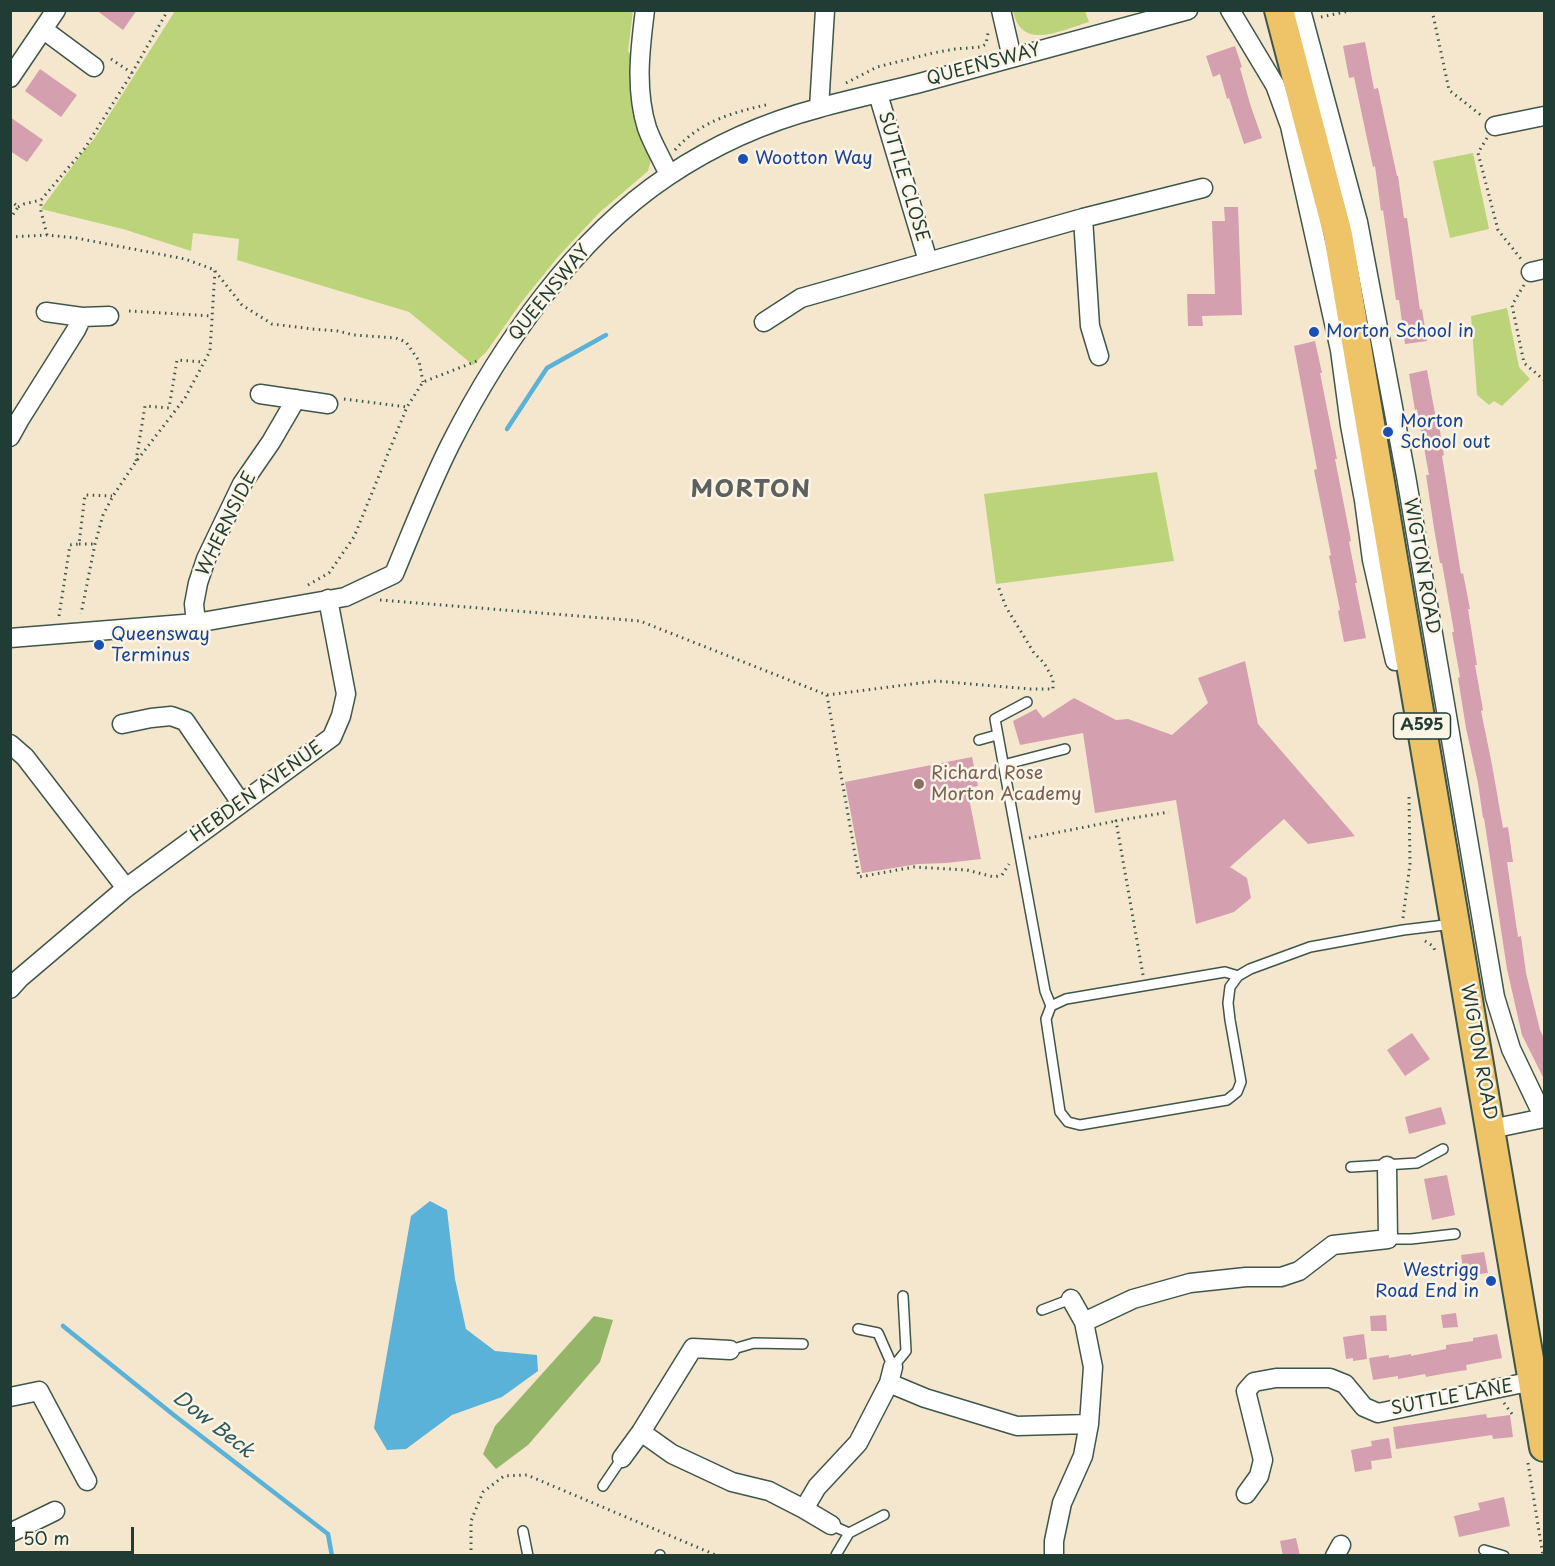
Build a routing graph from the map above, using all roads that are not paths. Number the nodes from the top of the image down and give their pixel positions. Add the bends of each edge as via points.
1 (645, 10) edge
2 (825, 10) edge
3 (1001, 10) edge
4 (1188, 10) edge
5 (1230, 10) edge
6 (1279, 10) edge
7 (1306, 15) edge
8 (48, 17) edge
9 (1012, 58) junction
10 (103, 63) road end
11 (10, 78) edge
12 (878, 94) junction
13 (819, 108) junction
14 (1545, 116) edge
15 (1495, 126) road end
16 (669, 175) junction
17 (1203, 188) dead end
18 (1083, 218) junction
19 (928, 261) junction
20 (46, 312) dead end
21 (109, 316) dead end
22 (82, 317) junction
23 (764, 322) dead end
24 (1099, 356) dead end
25 (260, 394) dead end
26 (296, 399) junction
27 (334, 401) road end
28 (10, 437) edge
29 (328, 599) junction
30 (196, 623) junction
31 (10, 638) edge
32 (1410, 657) junction
33 (1027, 702) dead end
34 (122, 724) dead end
35 (997, 735) junction
36 (979, 740) dead end
37 (10, 744) edge
38 (1065, 749) dead end
39 (1003, 765) junction
40 (241, 803) junction
41 (126, 888) junction
42 (1456, 923) junction
43 (1238, 976) junction
44 (14, 979) edge
45 (1052, 1006) junction
46 (1544, 1118) edge
47 (1491, 1129) junction
48 (1443, 1149) dead end
49 (1387, 1166) junction
50 (1351, 1167) dead end
51 (1455, 1234) dead end
52 (1388, 1239) junction
53 (903, 1296) dead end
54 (1071, 1299) joint
55 (1042, 1310) dead end
56 (1084, 1322) junction
57 (858, 1329) dead end
58 (803, 1344) dead end
59 (730, 1350) joint
60 (891, 1375) junction
61 (1533, 1381) junction
62 (10, 1397) edge
63 (1089, 1424) junction
64 (641, 1432) junction
65 (1545, 1447) edge
66 (622, 1458) joint
67 (87, 1481) dead end
68 (603, 1486) dead end
69 (1246, 1494) dead end
70 (804, 1509) junction
71 (55, 1511) dead end
72 (884, 1515) dead end
73 (831, 1525) joint
74 (523, 1532) dead end
75 (10, 1533) edge
76 (849, 1533) junction
77 (1484, 1550) dead end
78 (836, 1555) edge
79 (528, 1556) edge
80 (1054, 1556) edge
81 (1504, 1556) edge

1 - 16 street via 640,99 647,127
2 - 13 street
3 - 9 street
4 - 9 street, QUEENSWAY
5 - 32 street, WIGTON ROAD via 1275,85 1290,126 1340,350 1374,570 1395,661
6 - 32 main road, WIGTON ROAD / A595 via 1338,235
7 - 46 street, WIGTON ROAD via 1358,222 1495,997 1511,1049
8 - 10 street
8 - 11 street
9 - 12 street, QUEENSWAY
12 - 13 street, QUEENSWAY
12 - 19 street, SUTTLE CLOSE
13 - 16 street, QUEENSWAY via 738,137
14 - 15 street
16 - 29 street, QUEENSWAY via 618,215 567,267 510,343 450,446 394,574 345,597
17 - 18 street, SUTTLE CLOSE
18 - 19 street, SUTTLE CLOSE
18 - 24 street via 1090,326
19 - 23 street, SUTTLE CLOSE via 801,298
20 - 22 street
21 - 22 street
22 - 28 street
25 - 26 street
26 - 27 street
26 - 30 street, WHERNSIDE via 242,484 206,559 194,604
29 - 30 street, QUEENSWAY
29 - 40 street, HEBDEN AVENUE via 346,694 341,716 332,737
30 - 31 street, QUEENSWAY
32 - 42 main road, WIGTON ROAD / A595
33 - 35 lane via 995,719
34 - 40 street via 171,716 185,721
35 - 36 lane
35 - 39 lane
37 - 41 street via 25,757
38 - 39 lane
39 - 45 lane via 1045,991
40 - 41 street, HEBDEN AVENUE
41 - 44 street, HEBDEN AVENUE
42 - 43 lane via 1310,947
42 - 47 main road, WIGTON ROAD / A595
43 - 45 lane via 1225,972 1066,999
43 - 45 lane via 1230,987 1228,1003 1241,1082 1237,1092 1227,1100 1080,1125 1068,1122 1060,1112 1046,1019
46 - 47 street
47 - 61 main road, WIGTON ROAD / A595
48 - 49 lane via 1417,1163
49 - 50 lane
49 - 52 street
51 - 52 lane
52 - 56 street via 1333,1245 1299,1272 1281,1277 1190,1283 1133,1299
53 - 60 lane via 906,1351
54 - 55 lane
54 - 56 street
56 - 63 street via 1093,1366
57 - 60 lane via 878,1333
58 - 59 lane via 754,1343
59 - 64 street via 693,1348
60 - 63 street via 925,1398 1017,1426
60 - 70 street via 858,1443 817,1487
61 - 65 main road, WIGTON ROAD / A595
61 - 69 street, SUTTLE LANE via 1377,1413 1364,1407 1345,1384 1330,1378 1254,1382 1246,1391 1263,1460
62 - 67 street via 39,1391
63 - 80 street via 1083,1456 1062,1503
64 - 66 street
64 - 70 street via 672,1454 732,1482 769,1491
66 - 68 lane
70 - 73 street
71 - 75 street
72 - 76 lane
73 - 76 lane
74 - 79 lane
76 - 78 lane
77 - 81 lane

